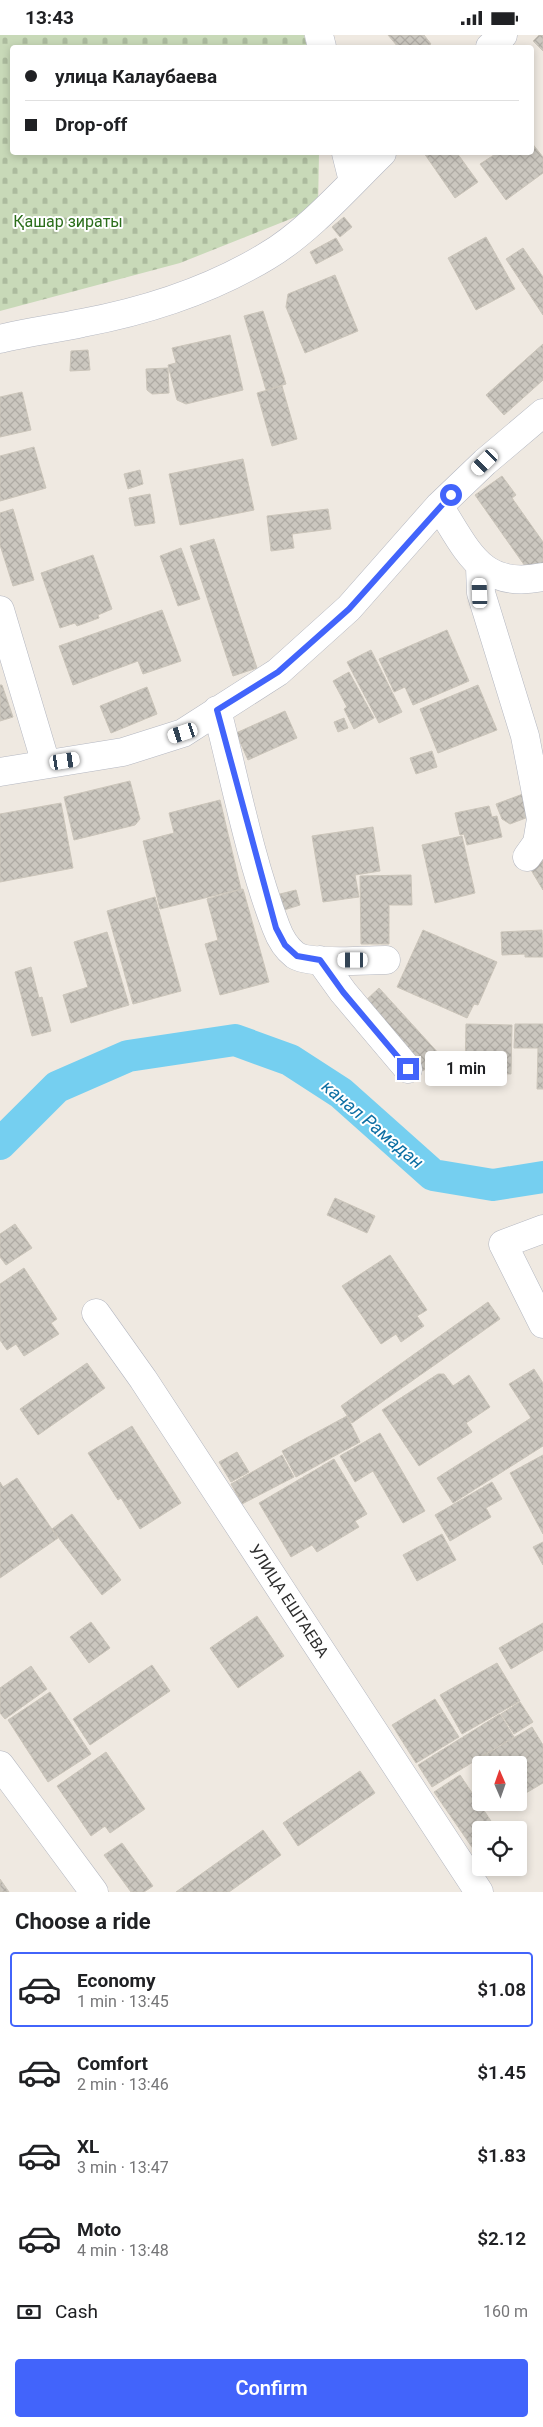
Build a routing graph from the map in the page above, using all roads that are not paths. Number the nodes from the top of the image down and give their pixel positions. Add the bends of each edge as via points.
1 (503, 35) edge
2 (492, 45) edge
3 (346, 155) edge
4 (380, 155) edge
5 (353, 181) junction
6 (0, 339) edge
7 (543, 413) edge
8 (439, 506) junction
9 (480, 567) junction
10 (543, 577) edge
11 (0, 610) edge
12 (217, 710) junction
13 (46, 764) junction
14 (0, 772) edge
15 (527, 857) dead end
16 (320, 960) junction
17 (386, 960) dead end
18 (408, 1069) dead end
19 (543, 1229) edge
20 (96, 1313) dead end
21 (543, 1324) edge
22 (0, 1765) edge
23 (94, 1892) edge
24 (480, 1892) edge

1 - 2 street
3 - 5 street
4 - 5 street
5 - 6 street via 315,219 268,256 220,281 147,307
7 - 8 street
8 - 9 street
8 - 12 street via 349,609 278,672
9 - 10 street via 499,577 524,581
9 - 15 street via 480,593 526,736 541,819 537,843
11 - 13 street
12 - 13 street via 183,733 149,744 123,752
12 - 16 street via 276,928 285,945 297,956
13 - 14 street
16 - 17 street
16 - 18 street
19 - 21 street via 503,1244
20 - 24 street, УЛИЦА ЕШТАЕВА via 143,1379
22 - 23 street

